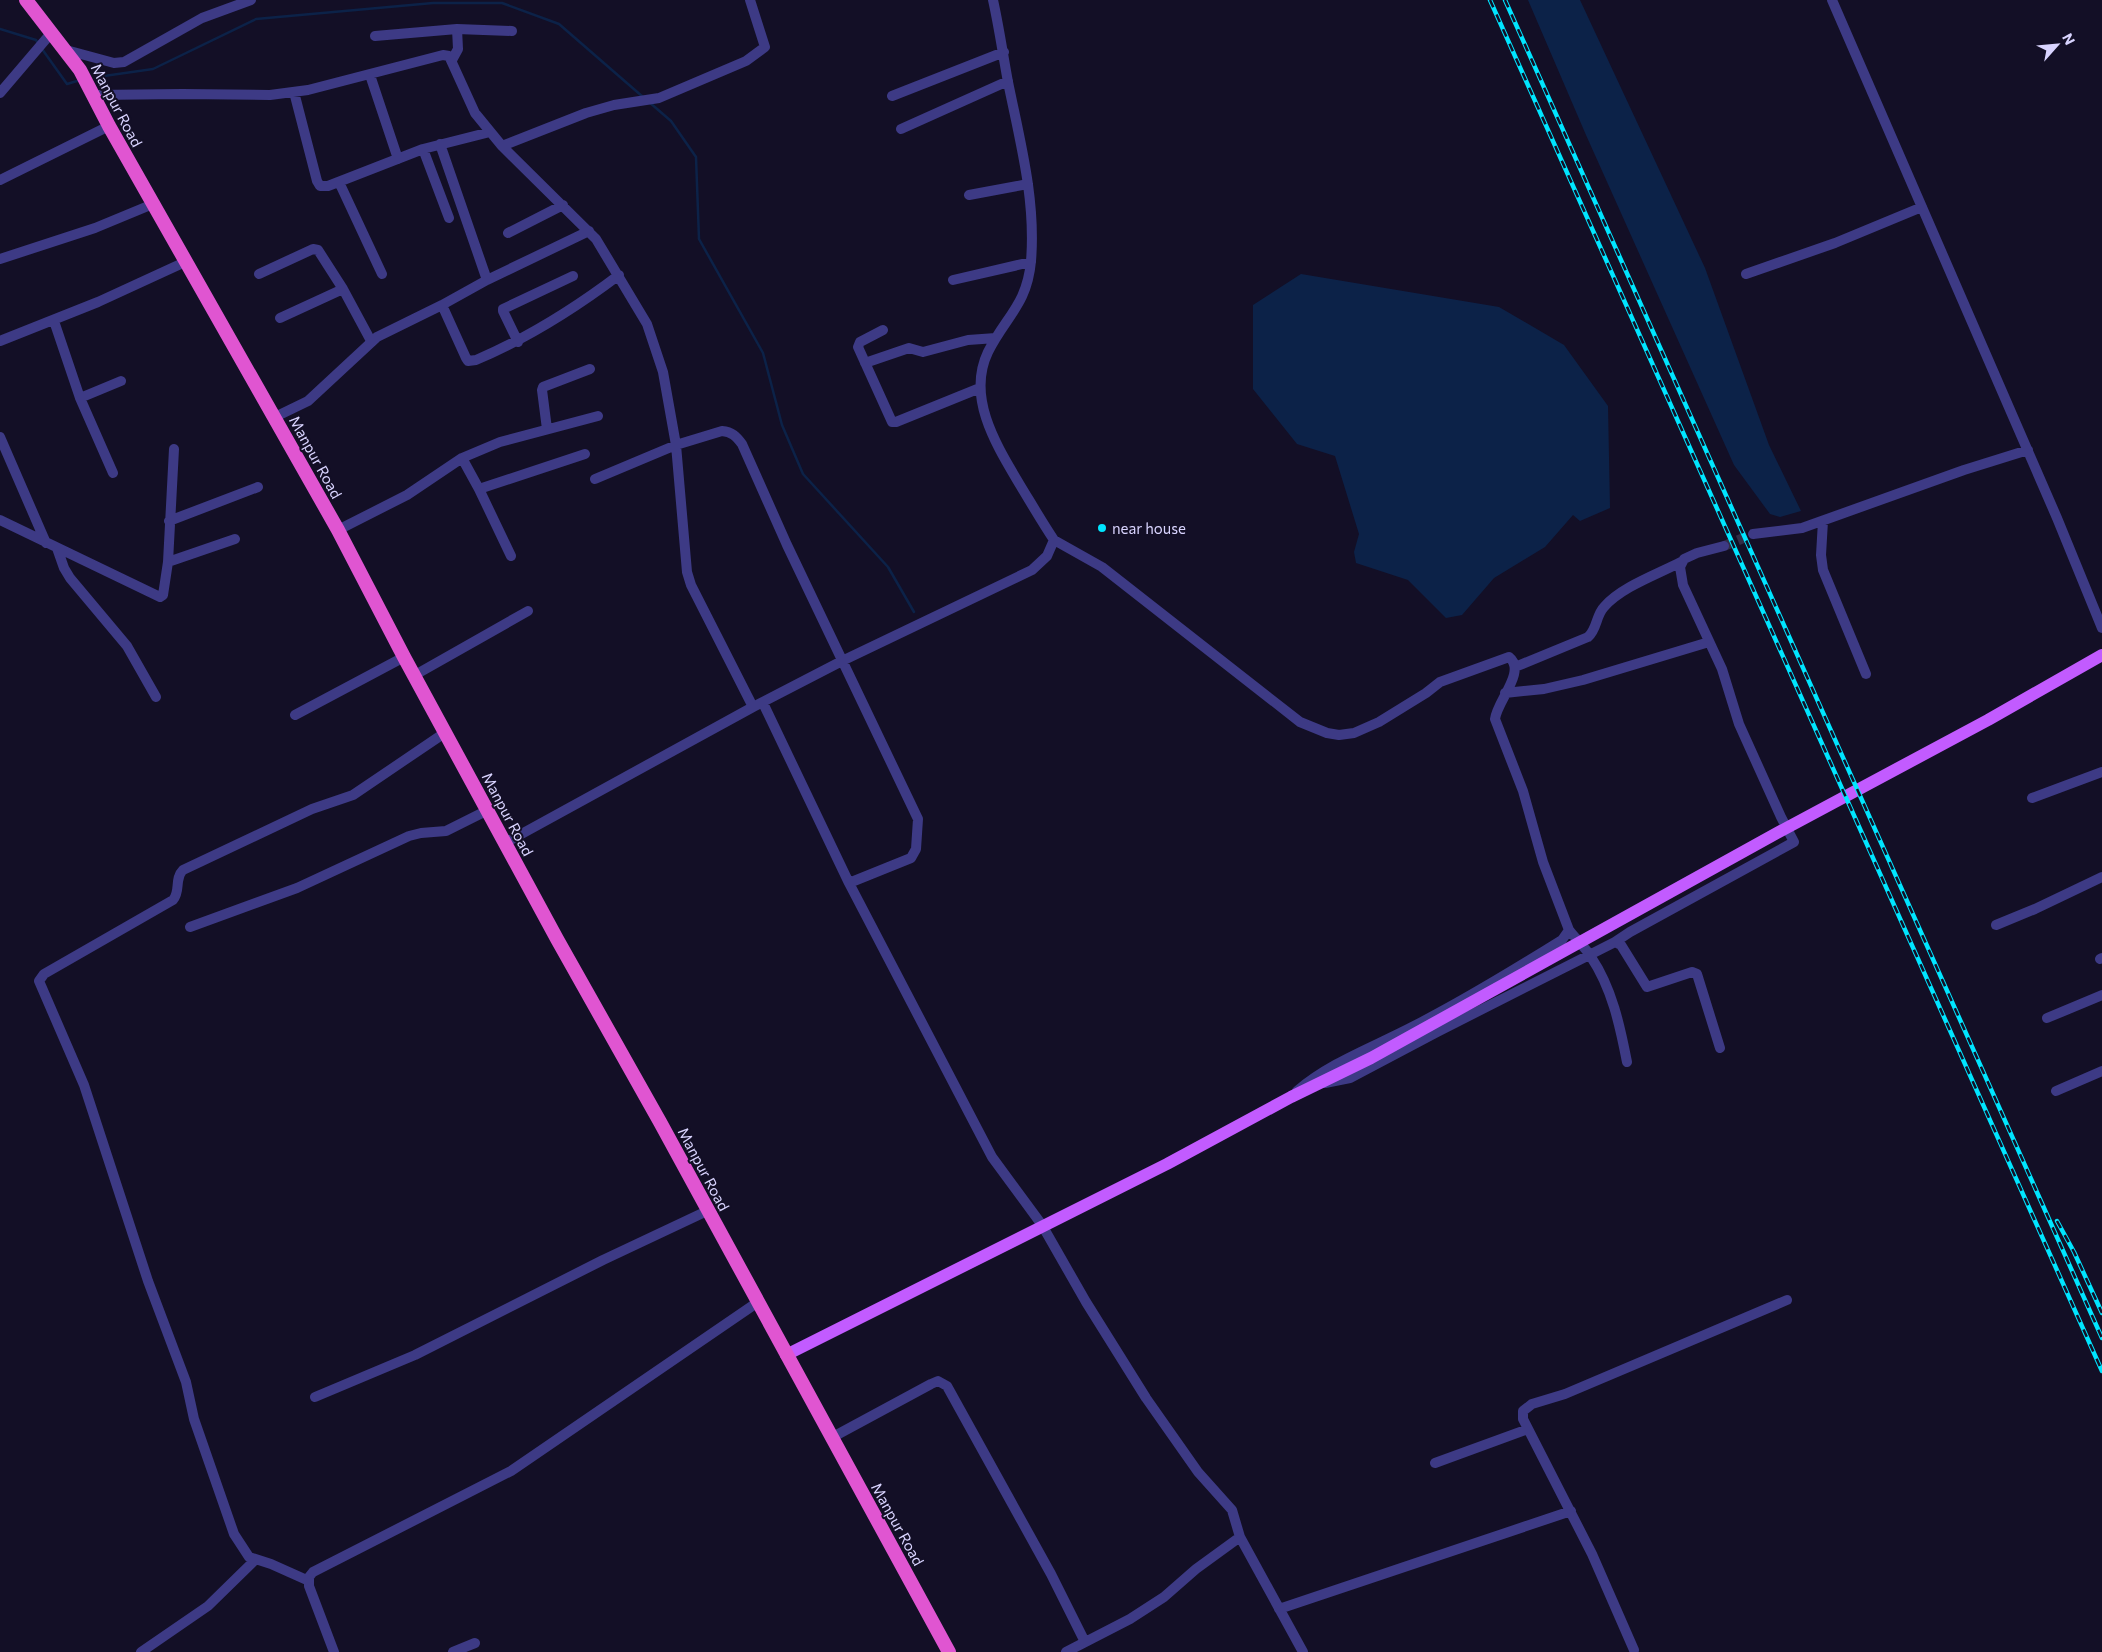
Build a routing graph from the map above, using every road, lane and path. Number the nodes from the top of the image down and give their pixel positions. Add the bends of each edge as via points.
1 (26, 0) edge
2 (251, 0) edge
3 (750, 0) edge
4 (993, 0) edge
5 (1832, 0) edge
6 (457, 28) junction
7 (512, 31) dead end
8 (49, 35) junction
9 (375, 36) dead end
10 (66, 50) junction
11 (1004, 52) junction
12 (452, 60) junction
13 (370, 75) junction
14 (1008, 81) junction
15 (0, 92) edge
16 (294, 92) junction
17 (94, 96) junction
18 (892, 96) dead end
19 (109, 126) junction
20 (901, 129) dead end
21 (490, 132) junction
22 (440, 144) junction
23 (502, 146) junction
24 (424, 149) junction
25 (398, 159) junction
26 (0, 180) edge
27 (339, 182) junction
28 (1028, 184) junction
29 (968, 195) dead end
30 (153, 204) junction
31 (563, 205) junction
32 (1922, 207) junction
33 (449, 218) dead end
34 (589, 230) junction
35 (508, 233) dead end
36 (0, 259) edge
37 (186, 262) junction
38 (1031, 262) junction
39 (259, 274) dead end
40 (382, 274) dead end
41 (1746, 274) dead end
42 (618, 275) junction
43 (573, 276) dead end
44 (488, 280) junction
45 (953, 280) dead end
46 (342, 289) junction
47 (442, 305) junction
48 (280, 318) dead end
49 (54, 321) junction
50 (883, 330) dead end
51 (996, 338) junction
52 (0, 341) edge
53 (371, 341) junction
54 (518, 342) junction
55 (865, 363) junction
56 (590, 369) dead end
57 (121, 381) dead end
58 (980, 388) junction
59 (80, 398) junction
60 (598, 416) dead end
61 (276, 417) junction
62 (546, 429) junction
63 (0, 437) edge
64 (676, 445) junction
65 (174, 449) dead end
66 (2028, 450) junction
67 (585, 454) dead end
68 (462, 458) junction
69 (112, 473) dead end
70 (596, 479) dead end
71 (258, 487) dead end
72 (479, 489) junction
73 (0, 520) edge
74 (169, 521) junction
75 (1823, 521) junction
76 (338, 530) junction
77 (1753, 534) tunnel mouth
78 (235, 539) dead end
79 (1054, 540) junction
80 (46, 543) junction
81 (1724, 546) tunnel mouth
82 (57, 548) junction
83 (511, 556) dead end
84 (168, 562) junction
85 (1681, 562) junction
86 (528, 611) dead end
87 (2099, 614) edge
88 (2102, 628) edge
89 (1709, 642) junction
90 (2102, 655) edge
91 (404, 657) junction
92 (842, 661) junction
93 (1515, 666) junction
94 (1866, 674) dead end
95 (415, 675) junction
96 (1506, 693) junction
97 (156, 697) dead end
98 (758, 705) junction
99 (295, 715) dead end
100 (446, 732) junction
101 (2102, 772) edge
102 (2032, 798) dead end
103 (488, 810) junction
104 (506, 843) junction
105 (2102, 877) edge
106 (849, 882) junction
107 (1996, 925) dead end
108 (190, 927) dead end
109 (1569, 930) junction
110 (1615, 942) junction
111 (1590, 955) junction
112 (2102, 995) edge
113 (2047, 1018) dead end
114 (1720, 1048) dead end
115 (1627, 1062) dead end
116 (2102, 1071) edge
117 (1319, 1084) junction
118 (2056, 1091) dead end
119 (1291, 1096) junction
120 (707, 1211) junction
121 (1042, 1225) junction
122 (1787, 1300) dead end
123 (758, 1302) junction
124 (786, 1355) junction
125 (315, 1397) dead end
126 (1528, 1429) junction
127 (831, 1438) junction
128 (1435, 1463) dead end
129 (1571, 1511) junction
130 (1240, 1537) junction
131 (255, 1560) junction
132 (308, 1581) junction
133 (1279, 1609) junction
134 (1085, 1642) junction
135 (475, 1643) dead end
136 (1634, 1650) dead end
137 (141, 1652) edge
138 (334, 1652) edge
139 (453, 1652) edge
140 (949, 1652) edge
141 (1066, 1652) edge
142 (1304, 1652) edge

1 - 8 highway, Manpur Road
2 - 10 street via 202,18 124,62 114,64
3 - 23 street via 765,47 746,61 659,98 586,113
4 - 11 street
5 - 32 street
6 - 7 street
6 - 9 street
6 - 12 street via 458,49
8 - 10 highway, Manpur Road
8 - 15 street
10 - 17 highway, Manpur Road
11 - 14 street
11 - 18 street
12 - 13 street via 443,55
12 - 21 street via 475,113
13 - 16 street
13 - 25 street
14 - 20 street
14 - 28 street
16 - 17 street via 270,95
16 - 27 street via 317,181 320,186
17 - 19 highway, Manpur Road
19 - 26 street
19 - 30 highway, Manpur Road
21 - 22 street
21 - 23 street
22 - 24 street
22 - 44 street
23 - 31 street
24 - 25 street
24 - 33 street
25 - 27 street
27 - 40 street
28 - 29 street
28 - 38 street
30 - 36 street via 95,228
30 - 37 highway, Manpur Road
31 - 34 street
31 - 35 street
32 - 41 street via 1835,243
32 - 66 street
34 - 42 street
34 - 44 street
37 - 49 street
37 - 61 highway, Manpur Road
38 - 45 street
38 - 51 street via 1020,303
39 - 46 street via 315,249 322,253
42 - 54 street via 576,307
42 - 64 street via 647,324 663,372
43 - 54 street via 503,308
44 - 47 street
46 - 48 street
46 - 53 street
47 - 53 street
47 - 54 street via 468,361
49 - 52 street
49 - 59 street
50 - 55 street via 858,344
51 - 55 street via 968,340 923,352 911,347
51 - 58 street via 983,365
53 - 61 street via 308,401
55 - 58 street via 889,419 894,422
56 - 62 street via 543,388
57 - 59 street
58 - 79 street via 993,438
59 - 69 street
60 - 62 street
61 - 76 highway, Manpur Road
62 - 68 street via 500,442
63 - 80 street
64 - 70 street
64 - 92 street via 722,431 736,436
64 - 98 street via 687,572
65 - 74 street
66 - 75 street
66 - 87 street
67 - 72 street
68 - 72 street
68 - 76 street via 407,495
71 - 74 street
72 - 83 street
73 - 80 street
74 - 84 street
75 - 77 street via 1802,528
75 - 94 street via 1823,570
76 - 91 highway, Manpur Road
78 - 84 street
79 - 92 street via 1047,556 1032,570
79 - 93 street via 1102,567 1300,722 1327,733 1354,733 1379,722 1440,682 1509,657
80 - 82 street
81 - 85 street via 1689,556
82 - 84 street via 158,598 162,595
82 - 97 street via 70,578 127,646
85 - 89 street via 1683,585
85 - 93 street via 1608,602 1590,635
86 - 95 street
87 - 88 street
89 - 96 street via 1583,680
89 - 110 street via 1722,669 1739,724 1794,842
90 - 117 main road via 1559,956
91 - 95 highway, Manpur Road
91 - 99 street
92 - 98 street
92 - 106 street via 918,819 916,850 912,858
93 - 96 street
95 - 100 highway, Manpur Road
96 - 109 street via 1495,714 1496,725 1524,791 1543,862
98 - 104 street
98 - 106 street
100 - 103 highway, Manpur Road
100 - 131 street via 353,795 312,809 182,870 173,900 40,978 40,985 84,1085 148,1280 186,1382 194,1418 227,1518 245,1553
101 - 102 street
103 - 104 highway, Manpur Road
103 - 108 street via 446,831 410,836 297,888
104 - 120 highway, Manpur Road
105 - 107 street
106 - 121 street via 992,1157
109 - 111 street
109 - 119 street via 1562,940 1485,987 1337,1064
110 - 111 street
110 - 114 street via 1621,945 1647,987 1692,972 1697,974
111 - 115 street via 1613,1004
111 - 117 street via 1350,1078
112 - 113 street
116 - 118 street
117 - 119 main road
119 - 121 main road via 1167,1164
120 - 123 highway, Manpur Road
120 - 125 street via 415,1355
121 - 124 main road
121 - 130 street via 1146,1398 1198,1472 1232,1510
122 - 126 street via 1528,1406 1522,1413
123 - 124 highway, Manpur Road
123 - 132 street via 512,1471 317,1569
124 - 127 highway, Manpur Road
126 - 128 street
126 - 129 street
127 - 134 street via 938,1381 947,1386
127 - 140 highway, Manpur Road
129 - 133 street
129 - 136 street
130 - 133 street
130 - 134 street via 1196,1568 1164,1597
131 - 132 street
131 - 137 street via 208,1606
132 - 138 street
133 - 142 street
134 - 141 street
135 - 139 street

